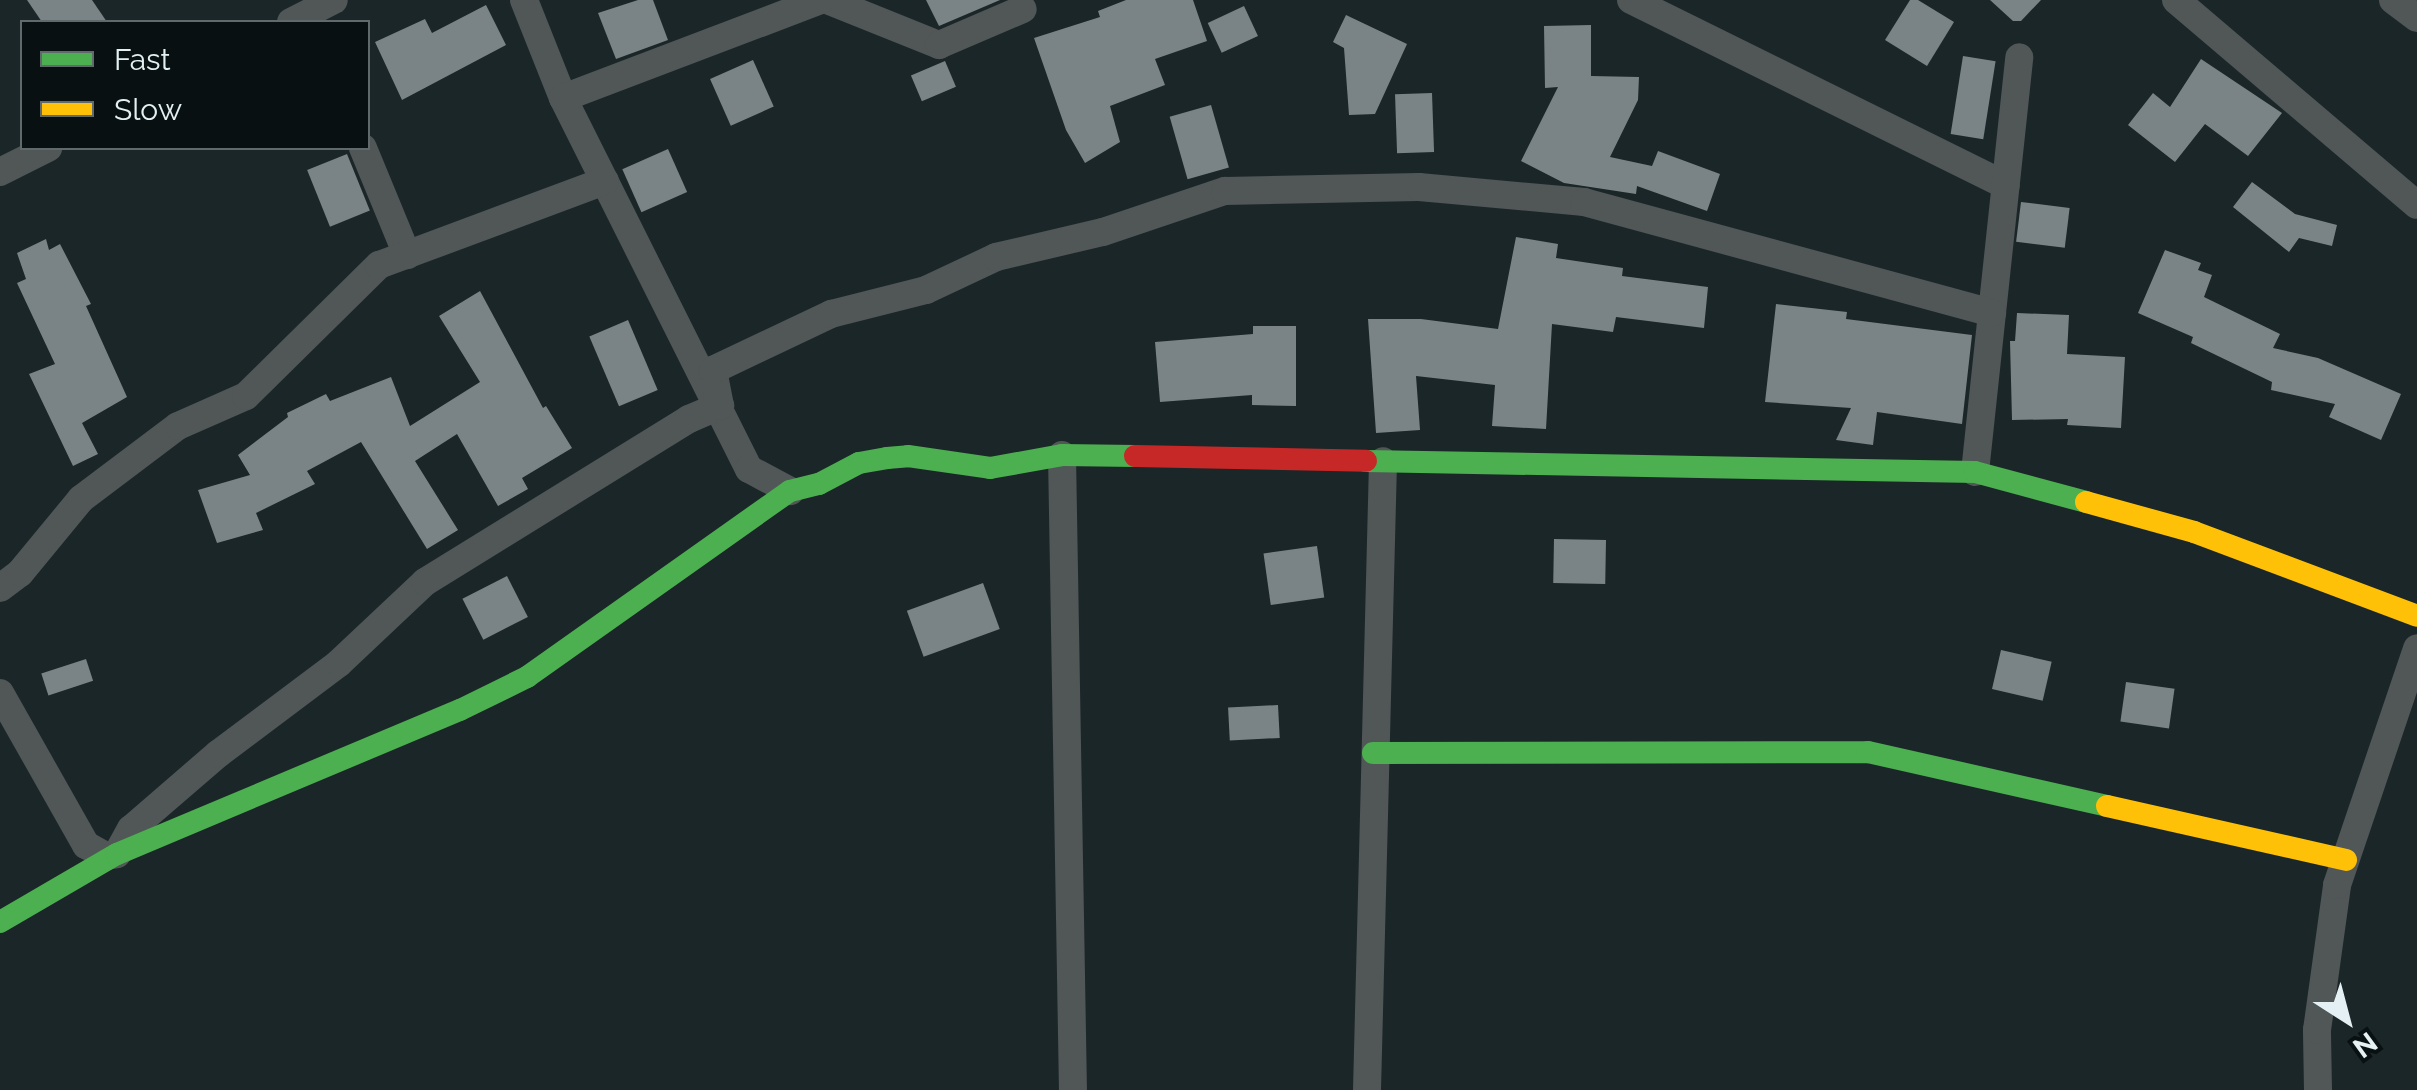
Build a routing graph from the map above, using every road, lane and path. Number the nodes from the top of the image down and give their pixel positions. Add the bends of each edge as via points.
1 (334, 0) edge
2 (524, 0) edge
3 (824, 0) edge
4 (1632, 0) edge
5 (2176, 0) edge
6 (2394, 0) edge
7 (1028, 3) edge
8 (1661, 6) edge
9 (2417, 18) edge
10 (304, 19) edge
11 (2019, 57) dead end
12 (563, 98) junction
13 (44, 150) edge
14 (365, 150) edge
15 (0, 172) edge
16 (605, 181) junction
17 (2006, 184) junction
18 (2417, 205) edge
19 (407, 255) junction
20 (1992, 313) junction
21 (720, 406) junction
22 (1062, 455) junction
23 (1383, 461) junction
24 (1975, 472) junction
25 (790, 492) junction
26 (0, 588) edge
27 (2417, 616) edge
28 (2417, 648) edge
29 (0, 693) edge
30 (1373, 753) junction
31 (117, 854) junction
32 (2346, 860) junction
33 (0, 922) edge
34 (1073, 1090) edge
35 (1367, 1090) edge
36 (2318, 1090) edge

1 - 10 street
2 - 12 street
3 - 7 street via 940,46
3 - 12 street
4 - 8 street
5 - 18 street
6 - 9 street
8 - 17 street
11 - 17 street
12 - 16 street
13 - 15 street
14 - 19 street
16 - 19 street
16 - 21 street
17 - 20 street
19 - 26 street via 379,265 246,396 178,426 81,499
20 - 21 street via 1584,202 1420,187 1225,191 1103,232 996,257 926,290 831,314 714,370
20 - 24 street
21 - 25 street via 749,470
21 - 31 street via 425,582 339,664 131,828
22 - 23 street
22 - 25 street via 990,468 887,458
22 - 34 street
23 - 24 street
23 - 30 street
24 - 27 street via 2194,532
25 - 31 street via 527,677
28 - 32 street
29 - 31 street via 86,845
30 - 32 street via 1868,752
30 - 35 street
31 - 33 street
32 - 36 street via 2316,1030

